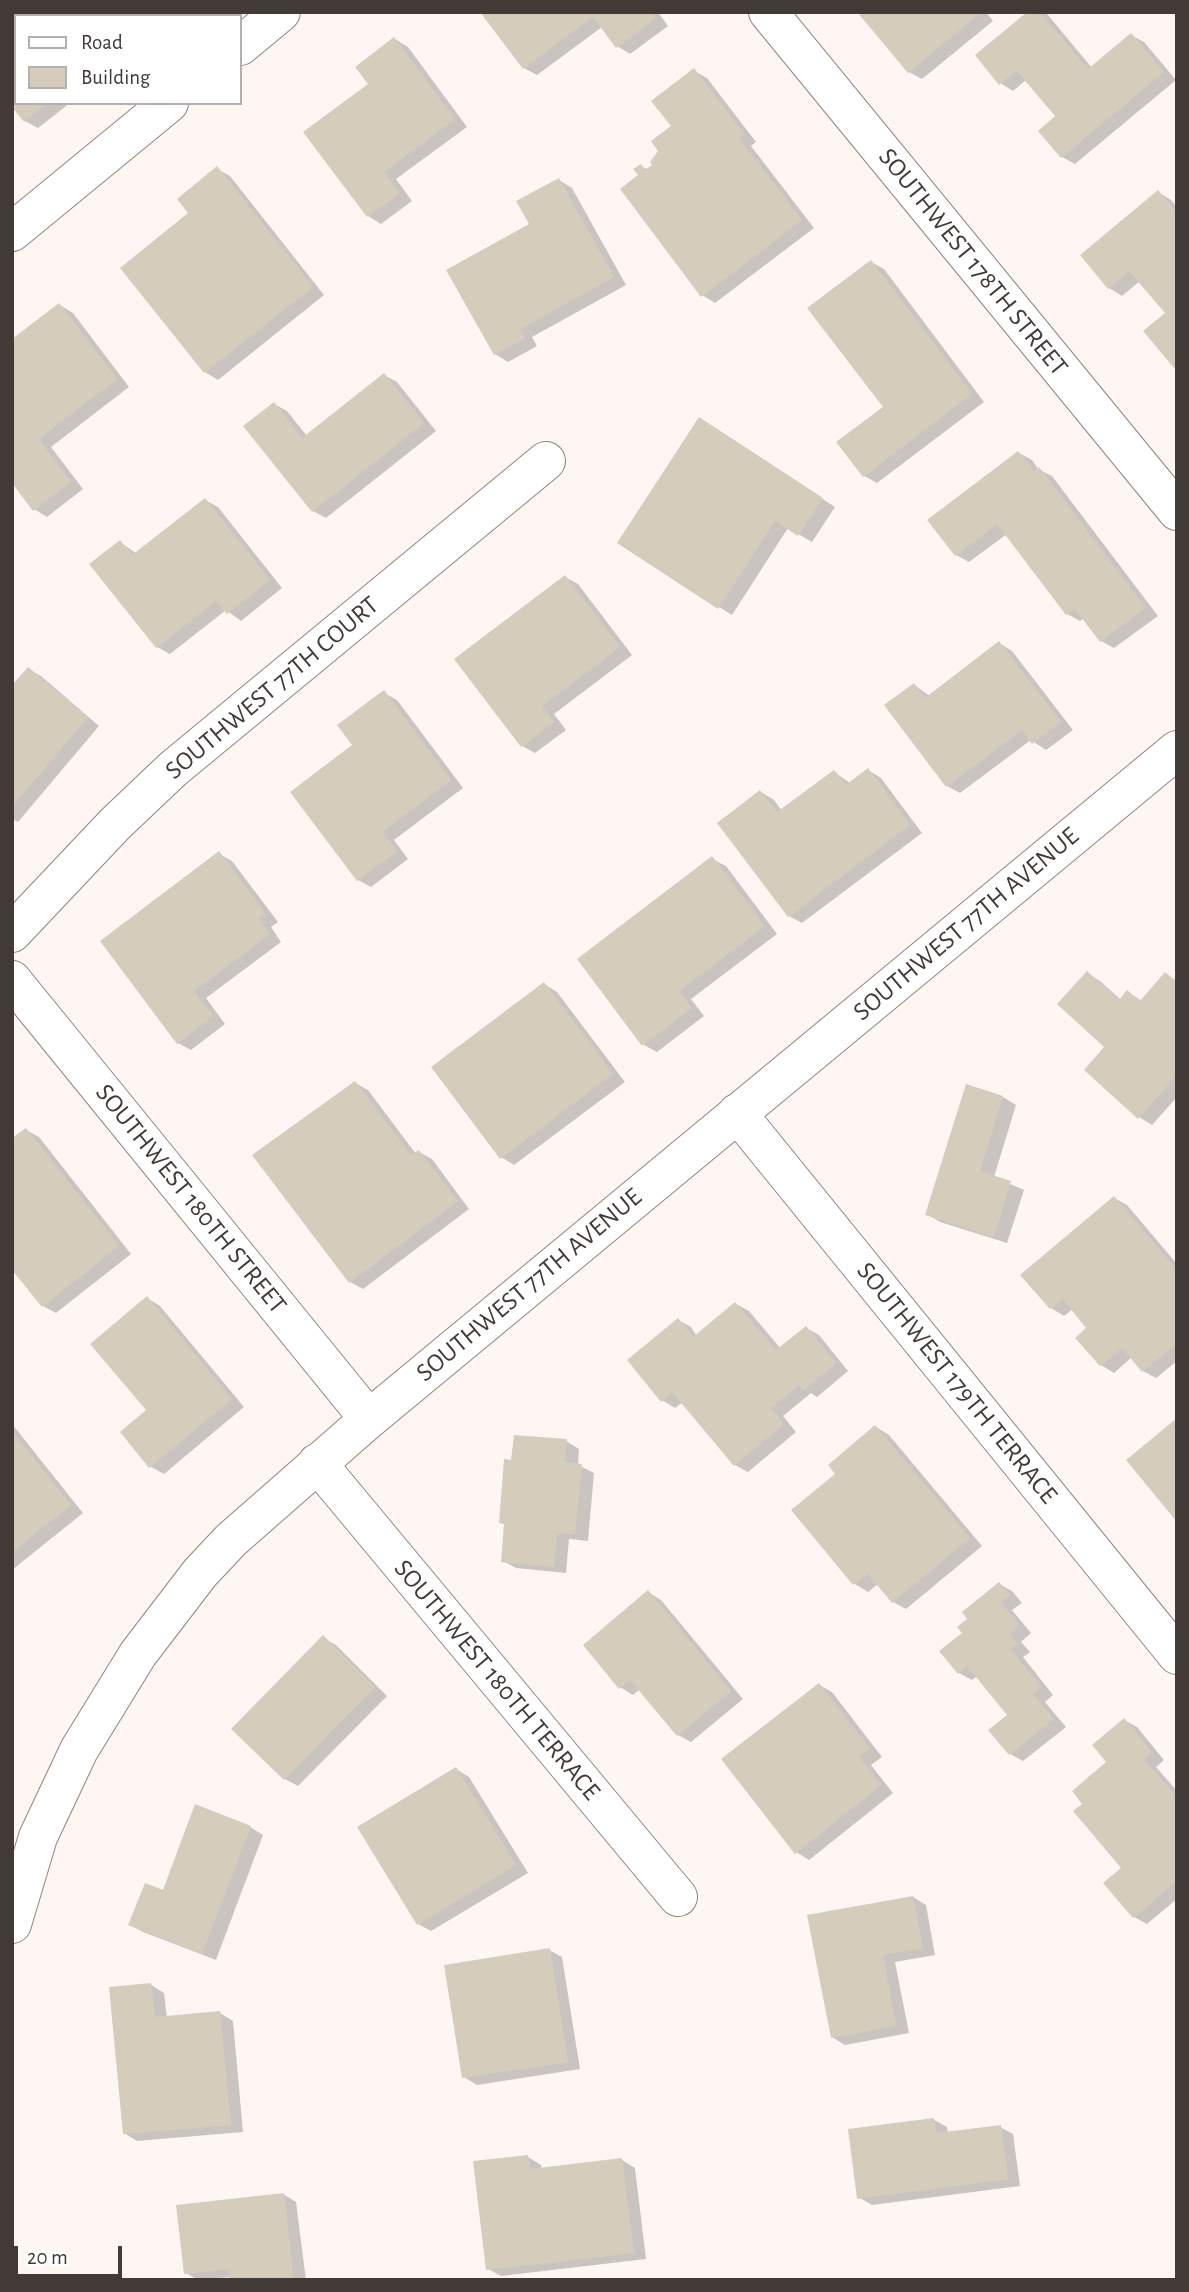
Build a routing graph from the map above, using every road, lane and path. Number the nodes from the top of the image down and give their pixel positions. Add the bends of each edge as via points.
1 (281, 12) edge
2 (768, 12) edge
3 (242, 44) edge
4 (167, 105) edge
5 (13, 228) edge
6 (546, 461) dead end
7 (1177, 511) edge
8 (1171, 767) edge
9 (12, 933) edge
10 (12, 981) edge
11 (737, 1113) junction
12 (369, 1419) junction
13 (317, 1463) junction
14 (1177, 1655) edge
15 (678, 1896) dead end
16 (12, 1924) edge

1 - 3 street
2 - 7 street, SOUTHWEST 178TH STREET
4 - 5 street
6 - 9 street, SOUTHWEST 77TH COURT via 173,769
8 - 11 street, SOUTHWEST 77TH AVENUE
10 - 12 street, SOUTHWEST 180TH STREET
11 - 12 street, SOUTHWEST 77TH AVENUE
11 - 14 street, SOUTHWEST 179TH TERRACE
12 - 13 street, SOUTHWEST 77TH AVENUE
13 - 15 street, SOUTHWEST 180TH TERRACE
13 - 16 street, SOUTHWEST 77TH AVENUE via 200,1573 138,1654 58,1791 38,1837

